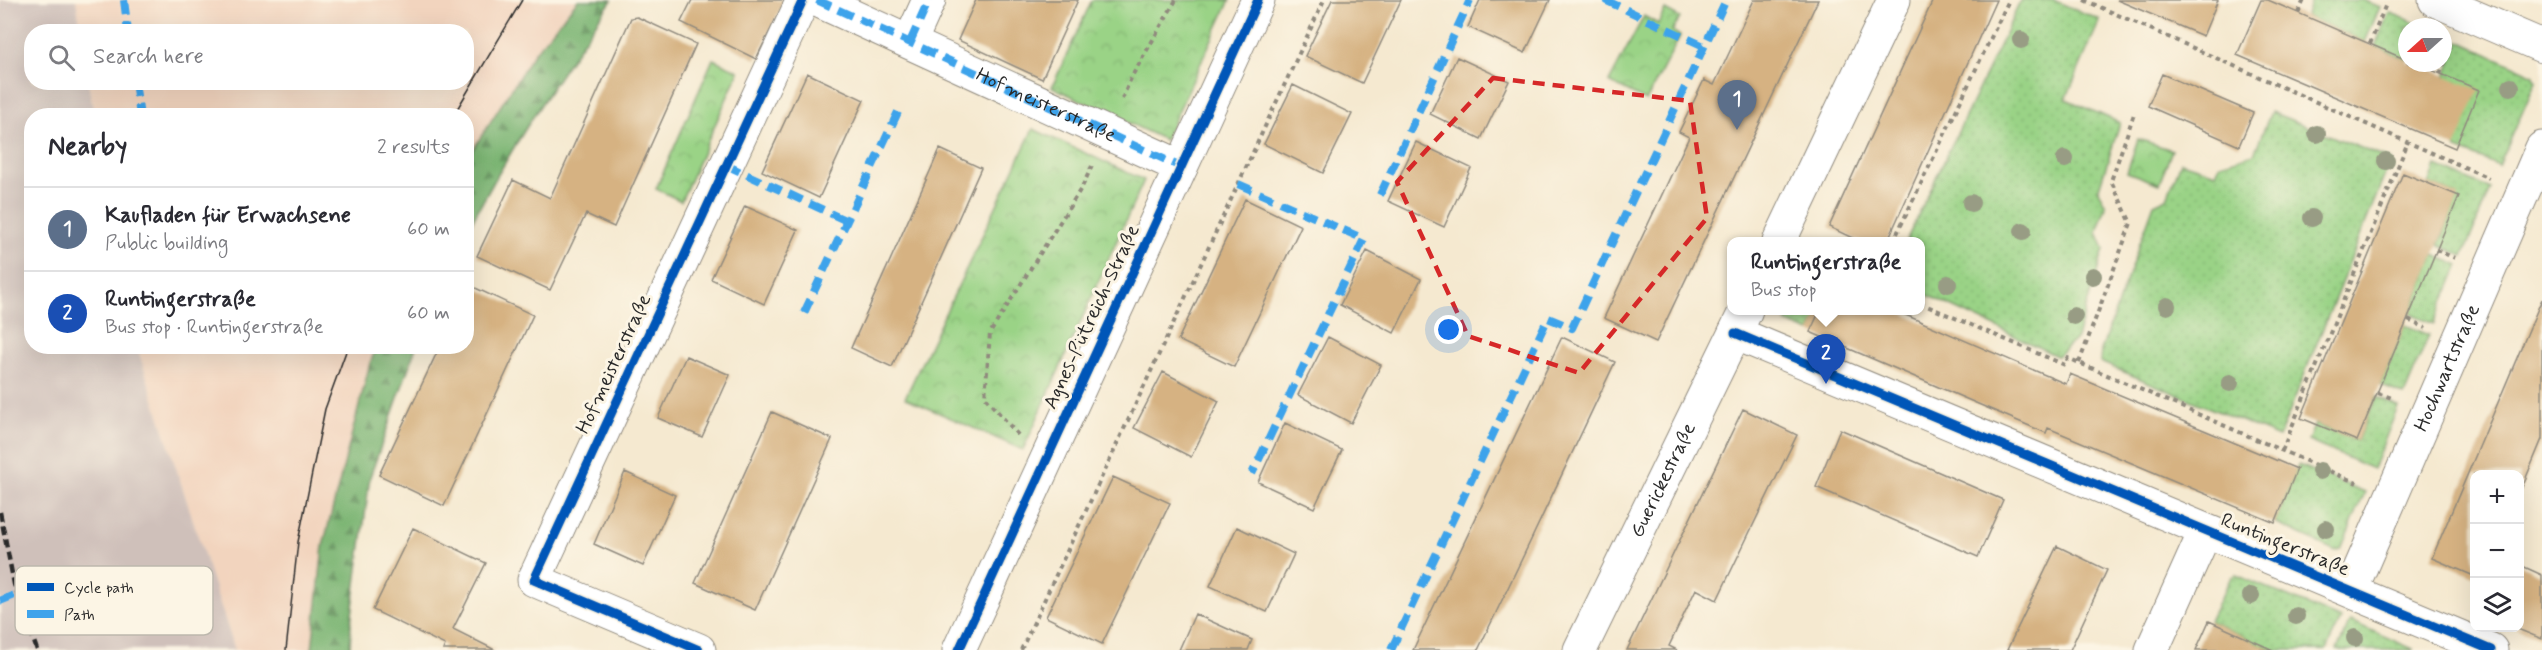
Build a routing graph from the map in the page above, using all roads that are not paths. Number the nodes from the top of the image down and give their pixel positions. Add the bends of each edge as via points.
1 (803, 0) edge
2 (817, 0) edge
3 (929, 0) edge
4 (1258, 0) edge
5 (1894, 0) edge
6 (2434, 0) edge
7 (910, 42) junction
8 (2542, 46) edge
9 (2542, 148) edge
10 (1181, 167) junction
11 (1781, 237) edge
12 (1740, 322) edge
13 (2205, 532) junction
14 (2351, 590) junction
15 (699, 650) edge
16 (959, 650) edge
17 (1580, 650) edge
18 (2152, 650) edge
19 (2491, 650) edge

1 - 15 street, Hofmeisterstraße via 534,580
2 - 7 street, Hofmeisterstraße
3 - 7 street
4 - 10 street, Agnes-Pütreich-Straße
5 - 11 street
6 - 8 street
7 - 10 street, Hofmeisterstraße
9 - 14 street, Hochwartstraße
10 - 16 street, Agnes-Pütreich-Straße
12 - 13 street, Runtingerstraße
12 - 17 street, Guerickestraße
13 - 14 street, Runtingerstraße
13 - 18 street
14 - 19 street, Runtingerstraße

